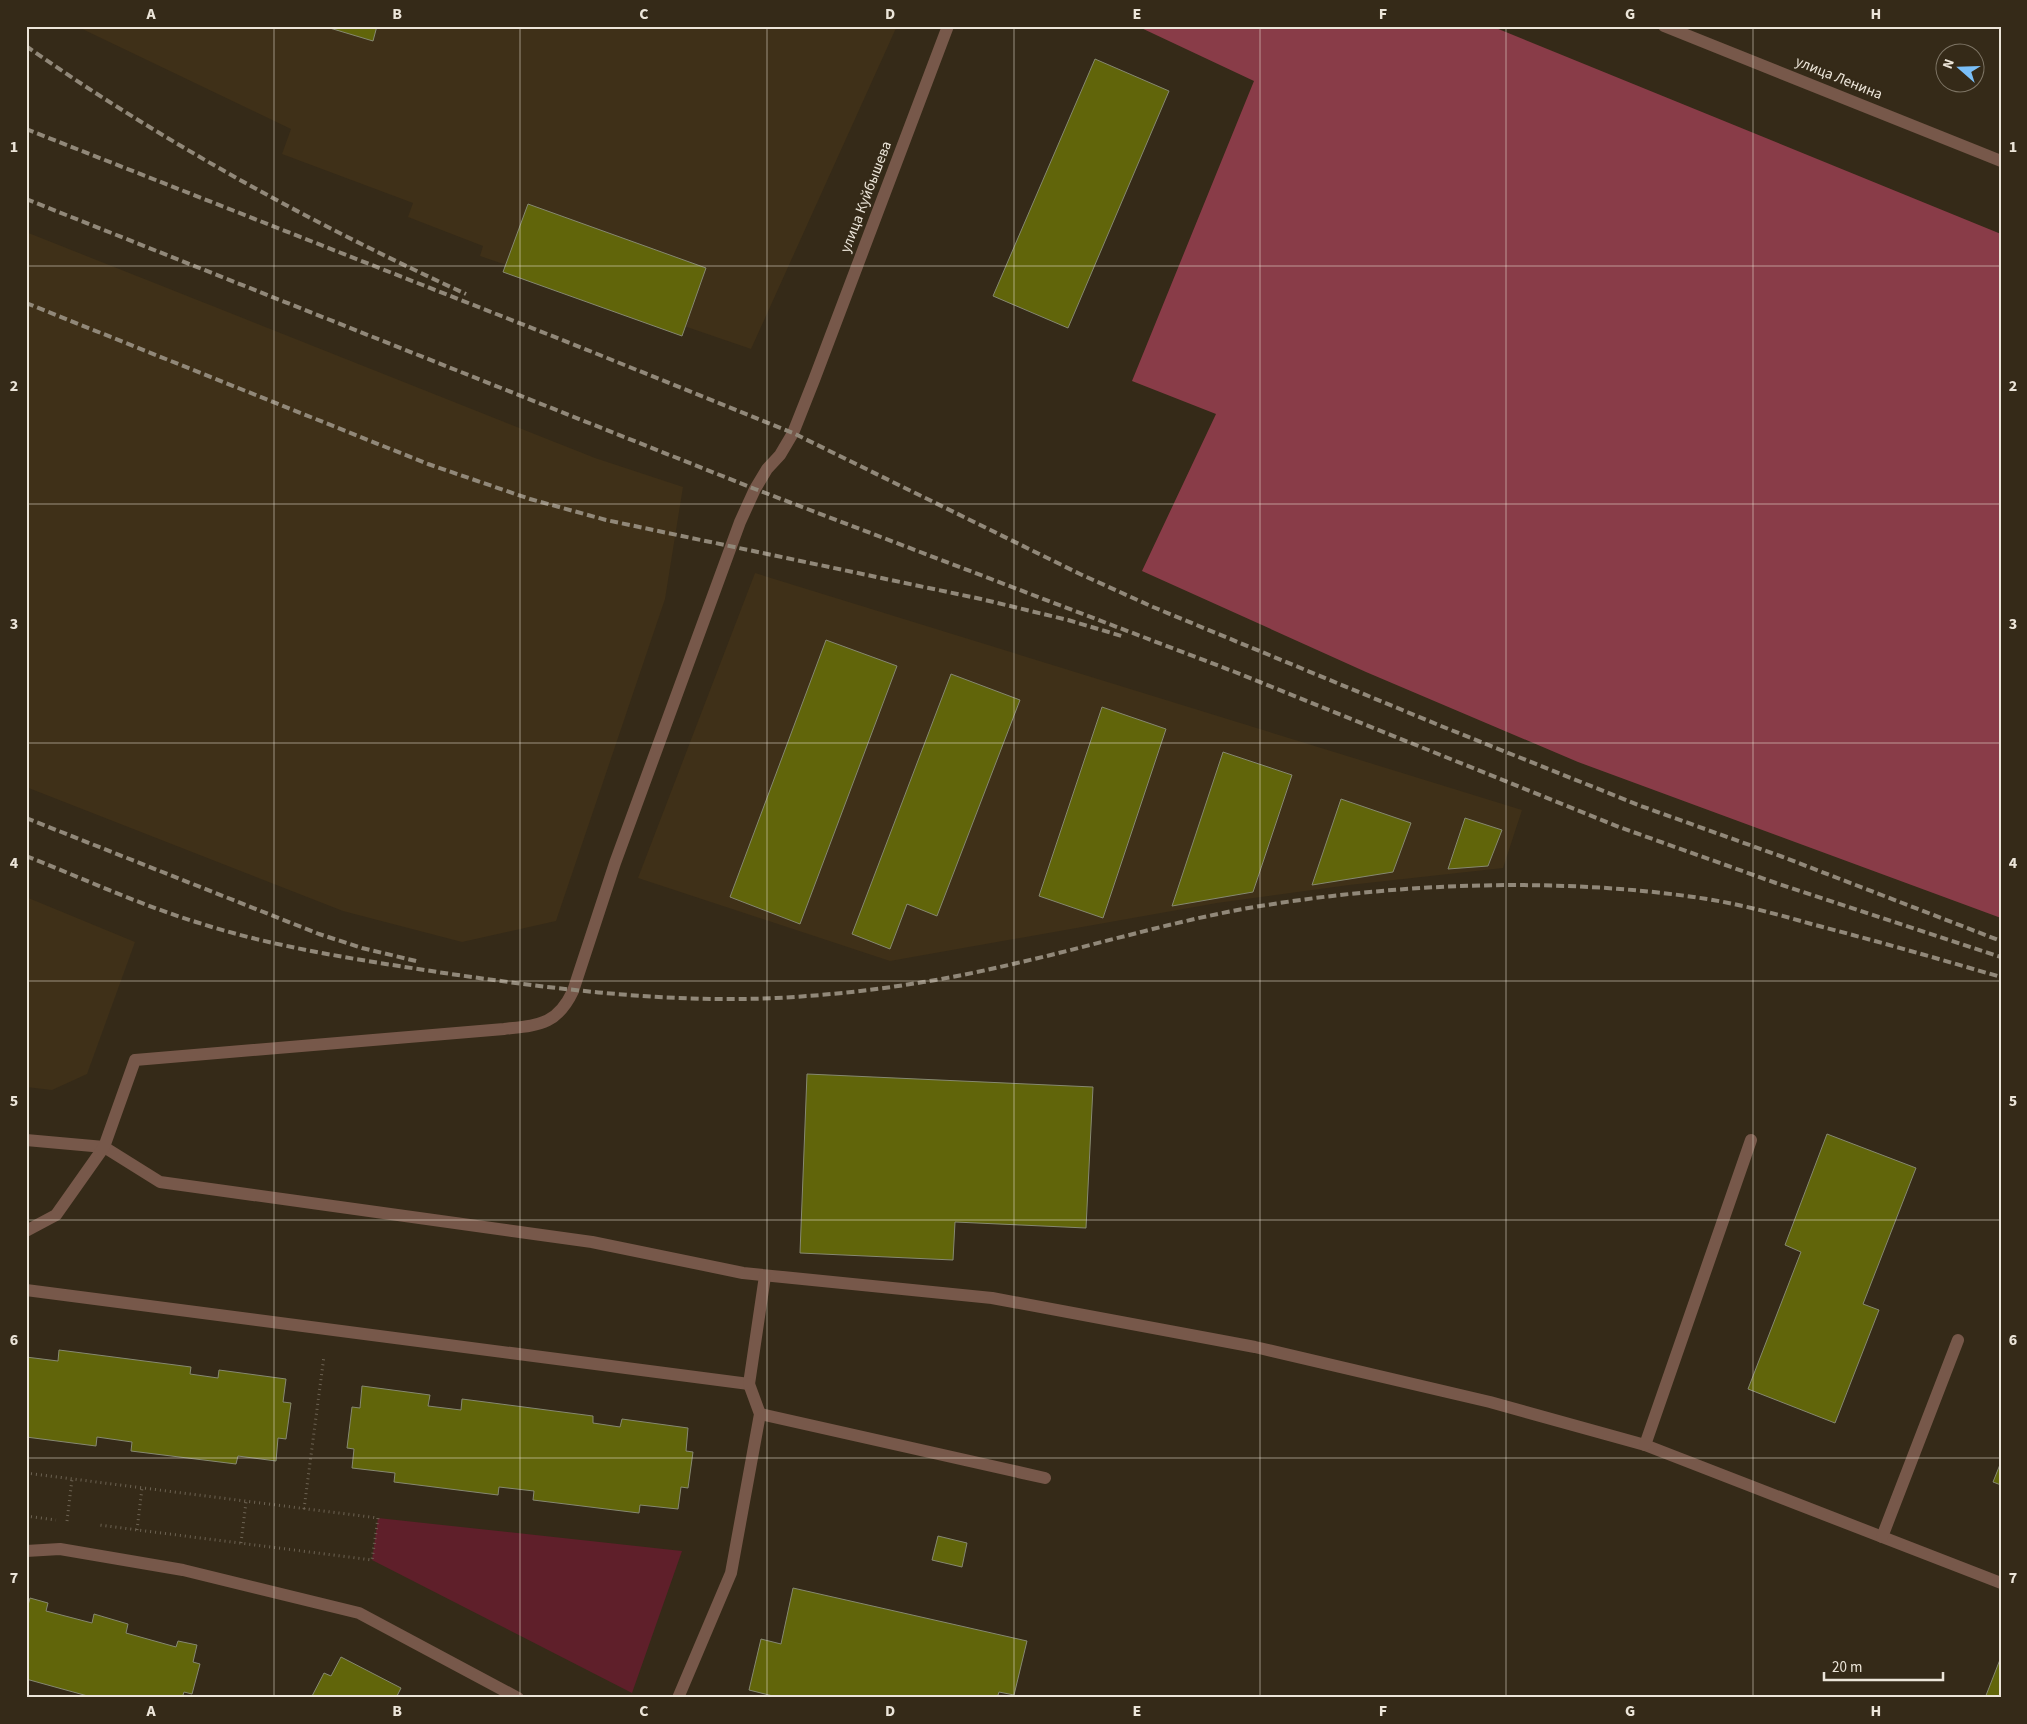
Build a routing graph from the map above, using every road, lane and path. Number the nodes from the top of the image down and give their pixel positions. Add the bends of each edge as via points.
1 (948, 26) edge
2 (1664, 26) edge
3 (2001, 161) edge
4 (26, 1140) edge
5 (1751, 1140) dead end
6 (104, 1147) junction
7 (26, 1231) edge
8 (765, 1276) junction
9 (26, 1290) edge
10 (328, 1330) junction
11 (1958, 1340) dead end
12 (749, 1384) junction
13 (760, 1414) junction
14 (1645, 1445) junction
15 (26, 1474) edge
16 (1045, 1478) dead end
17 (72, 1479) junction
18 (142, 1488) junction
19 (246, 1502) junction
20 (304, 1509) junction
21 (26, 1516) edge
22 (67, 1521) junction
23 (76, 1522) dead end
24 (93, 1525) dead end
25 (137, 1530) junction
26 (1882, 1537) junction
27 (241, 1543) junction
28 (26, 1551) edge
29 (2001, 1583) edge
30 (518, 1698) edge
31 (678, 1698) edge

1 - 6 street, улица Куйбышева via 792,433 755,489 740,522 566,1006 540,1023 504,1029 135,1060
2 - 3 street, улица Ленина
4 - 6 street
5 - 14 street
6 - 7 street via 56,1215
6 - 8 street via 160,1182 592,1242
8 - 12 street
8 - 14 street via 992,1298 1255,1347 1490,1402
9 - 10 street
10 - 12 street
10 - 20 path
11 - 26 street
12 - 13 street
13 - 16 street
13 - 31 street via 731,1573
14 - 26 street
15 - 17 path
17 - 18 path
17 - 22 path
18 - 19 path
18 - 25 path
19 - 20 path
19 - 27 path
20 - 27 path via 378,1518 372,1560
21 - 22 path
22 - 23 path
24 - 25 path
25 - 27 path
26 - 29 street
28 - 30 street via 60,1549 183,1570 359,1613

